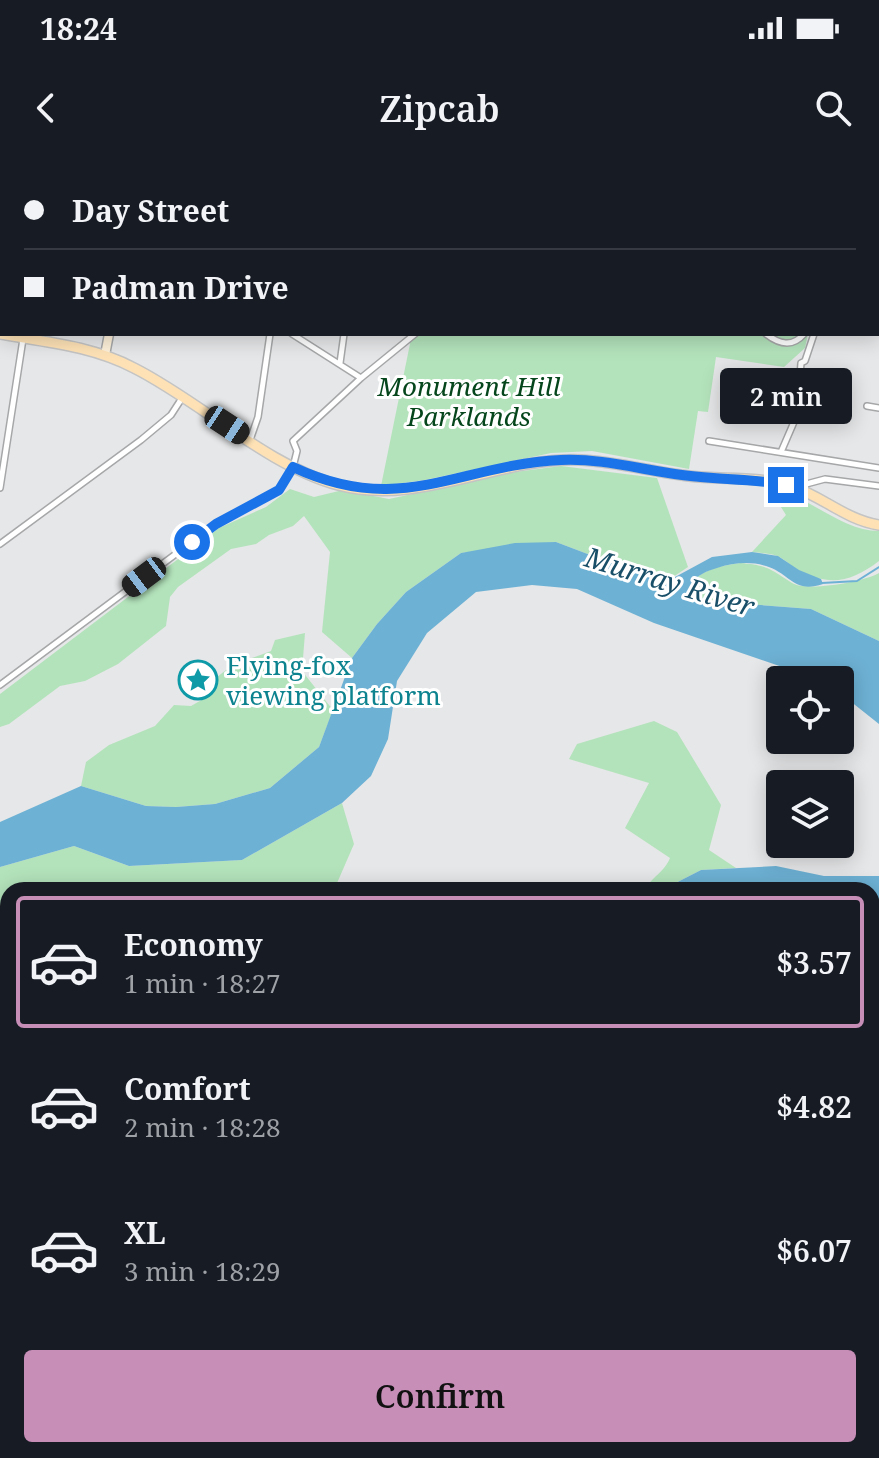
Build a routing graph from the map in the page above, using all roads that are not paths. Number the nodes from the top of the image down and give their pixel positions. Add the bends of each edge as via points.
1 (12, 336) edge
2 (109, 336) edge
3 (270, 336) edge
4 (295, 336) edge
5 (344, 336) edge
6 (407, 336) edge
7 (413, 336) edge
8 (770, 336) edge
9 (802, 336) edge
10 (813, 336) edge
11 (23, 338) junction
12 (406, 342) junction
13 (105, 355) junction
14 (340, 363) junction
15 (361, 378) junction
16 (183, 397) junction
17 (867, 406) dead end
18 (879, 408) edge
19 (250, 440) junction
20 (709, 441) dead end
21 (781, 452) junction
22 (293, 467) junction
23 (879, 468) edge
24 (879, 486) edge
25 (794, 487) junction
26 (0, 488) edge
27 (879, 525) edge
28 (0, 544) edge
29 (0, 685) edge

1 - 11 main road
2 - 13 main road
3 - 19 street
4 - 14 street
5 - 14 street
6 - 12 street
7 - 12 street
8 - 9 street via 785,344
10 - 21 street via 801,363 797,415
11 - 13 main road
11 - 26 street
12 - 15 street
13 - 16 main road
14 - 15 street
15 - 22 street via 293,441
16 - 19 main road
16 - 28 street via 141,440
17 - 18 street
19 - 22 main road
20 - 21 street
21 - 23 street
22 - 25 main road via 335,484 370,490 411,488 565,460
22 - 29 street via 279,490 216,524
24 - 25 street via 825,479
25 - 27 main road via 860,521

